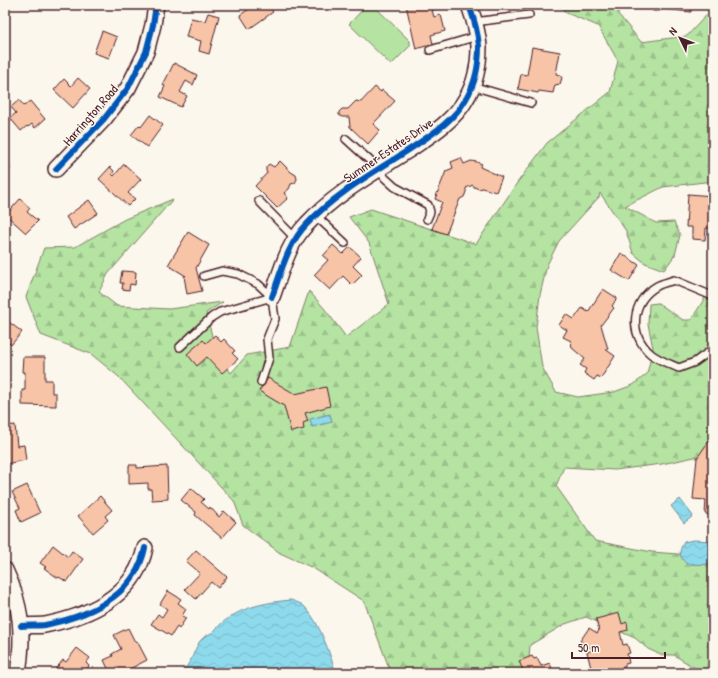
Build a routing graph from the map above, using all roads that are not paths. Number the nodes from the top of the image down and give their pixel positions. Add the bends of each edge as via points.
1 (156, 5) edge
2 (469, 5) edge
3 (529, 15) dead end
4 (476, 29) junction
5 (430, 50) dead end
6 (472, 86) junction
7 (531, 103) dead end
8 (346, 139) dead end
9 (56, 169) dead end
10 (379, 170) junction
11 (259, 201) dead end
12 (315, 215) junction
13 (427, 219) dead end
14 (296, 238) junction
15 (345, 243) dead end
16 (204, 276) dead end
17 (713, 295) edge
18 (272, 297) junction
19 (180, 347) dead end
20 (713, 349) edge
21 (261, 382) dead end
22 (145, 548) dead end
23 (5, 570) edge
24 (21, 626) junction
25 (18, 673) edge

1 - 9 street, Harrington Road via 154,25 146,52 128,88 104,119
2 - 4 street, Summer Estates Drive
3 - 4 lane
4 - 5 lane
4 - 6 street, Summer Estates Drive via 478,60
6 - 7 lane
6 - 10 street, Summer Estates Drive via 466,100 438,130
8 - 10 lane
10 - 12 street, Summer Estates Drive via 328,203
10 - 13 lane via 395,187 428,205 430,212
11 - 14 lane
12 - 14 street, Summer Estates Drive
12 - 15 lane
14 - 18 street, Summer Estates Drive
16 - 18 lane via 222,271 238,274 258,284
17 - 20 lane via 710,296 674,280 657,286 642,299 634,319 638,339 651,354 678,368 695,362
18 - 19 lane via 220,312
18 - 21 lane via 275,319 267,339 269,358
22 - 24 street via 137,572 125,588 99,607 67,620 45,625
23 - 24 street via 15,594
24 - 25 street

